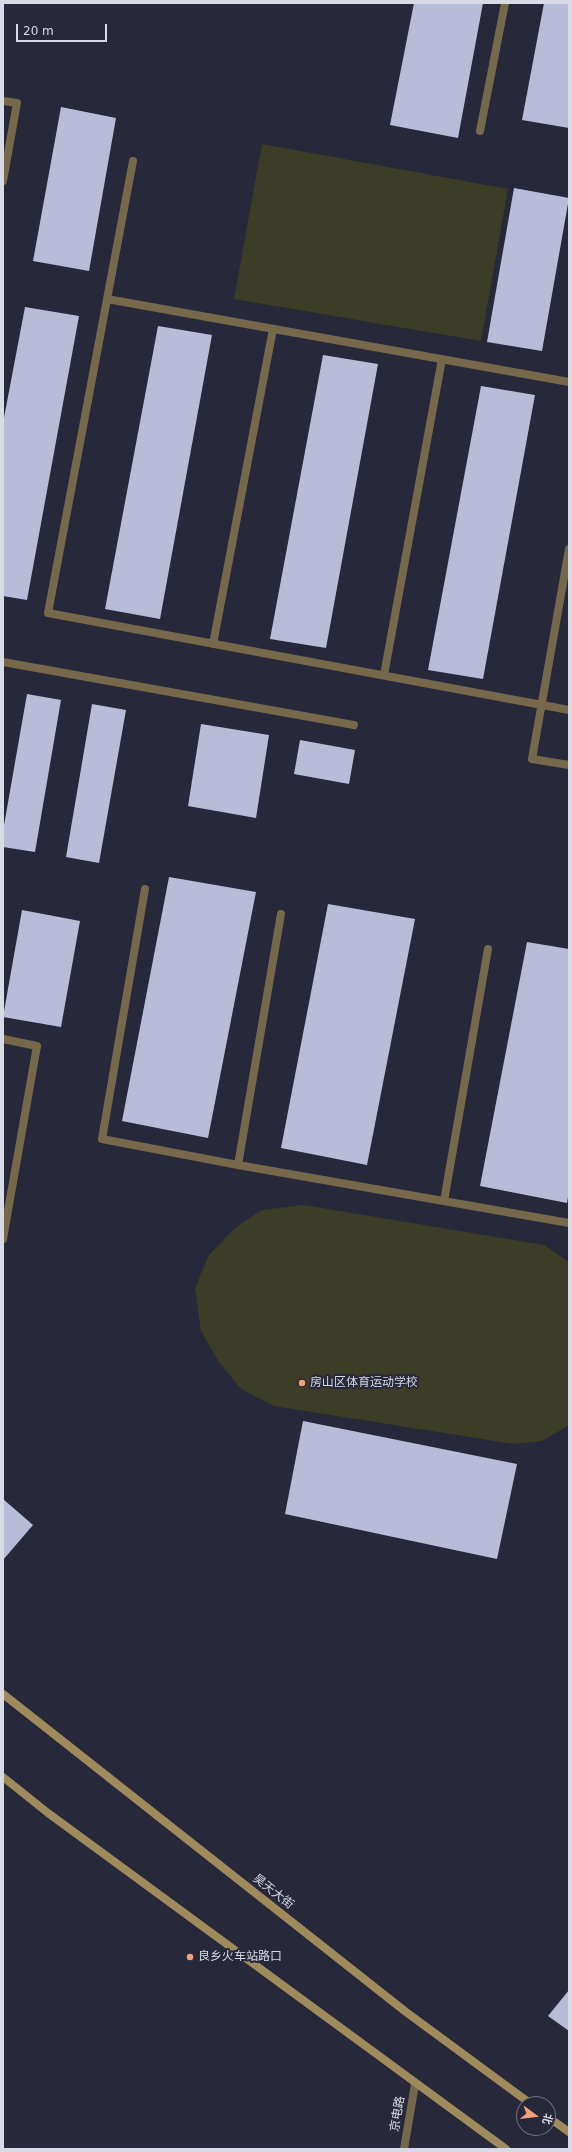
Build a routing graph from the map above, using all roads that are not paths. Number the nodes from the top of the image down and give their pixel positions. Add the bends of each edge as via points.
1 (505, 3) edge
2 (3, 101) edge
3 (480, 131) dead end
4 (133, 160) dead end
5 (3, 182) edge
6 (107, 299) junction
7 (273, 329) junction
8 (442, 359) junction
9 (569, 382) edge
10 (569, 548) edge
11 (213, 644) junction
12 (3, 662) edge
13 (384, 676) junction
14 (569, 710) edge
15 (354, 725) dead end
16 (569, 765) edge
17 (145, 889) dead end
18 (281, 914) dead end
19 (488, 949) dead end
20 (3, 1039) edge
21 (238, 1165) junction
22 (444, 1201) junction
23 (569, 1223) edge
24 (3, 1239) edge
25 (3, 1694) edge
26 (3, 1777) edge
27 (415, 2084) junction
28 (520, 2096) edge
29 (556, 2123) edge
30 (569, 2132) edge
31 (404, 2149) edge
32 (506, 2149) edge

1 - 3 street
2 - 5 street via 17,103
4 - 6 street
6 - 7 street
6 - 11 street via 48,613
7 - 8 street
7 - 11 street
8 - 9 street
8 - 13 street
10 - 16 street via 532,759
11 - 13 street
12 - 15 street
13 - 14 street
17 - 21 street via 102,1139
18 - 21 street
19 - 22 street
20 - 24 street via 37,1046
21 - 22 street
22 - 23 street
25 - 28 main road, 昊天大街 via 406,2012
26 - 27 main road
27 - 31 street, 京电路
27 - 32 main road
29 - 30 main road

